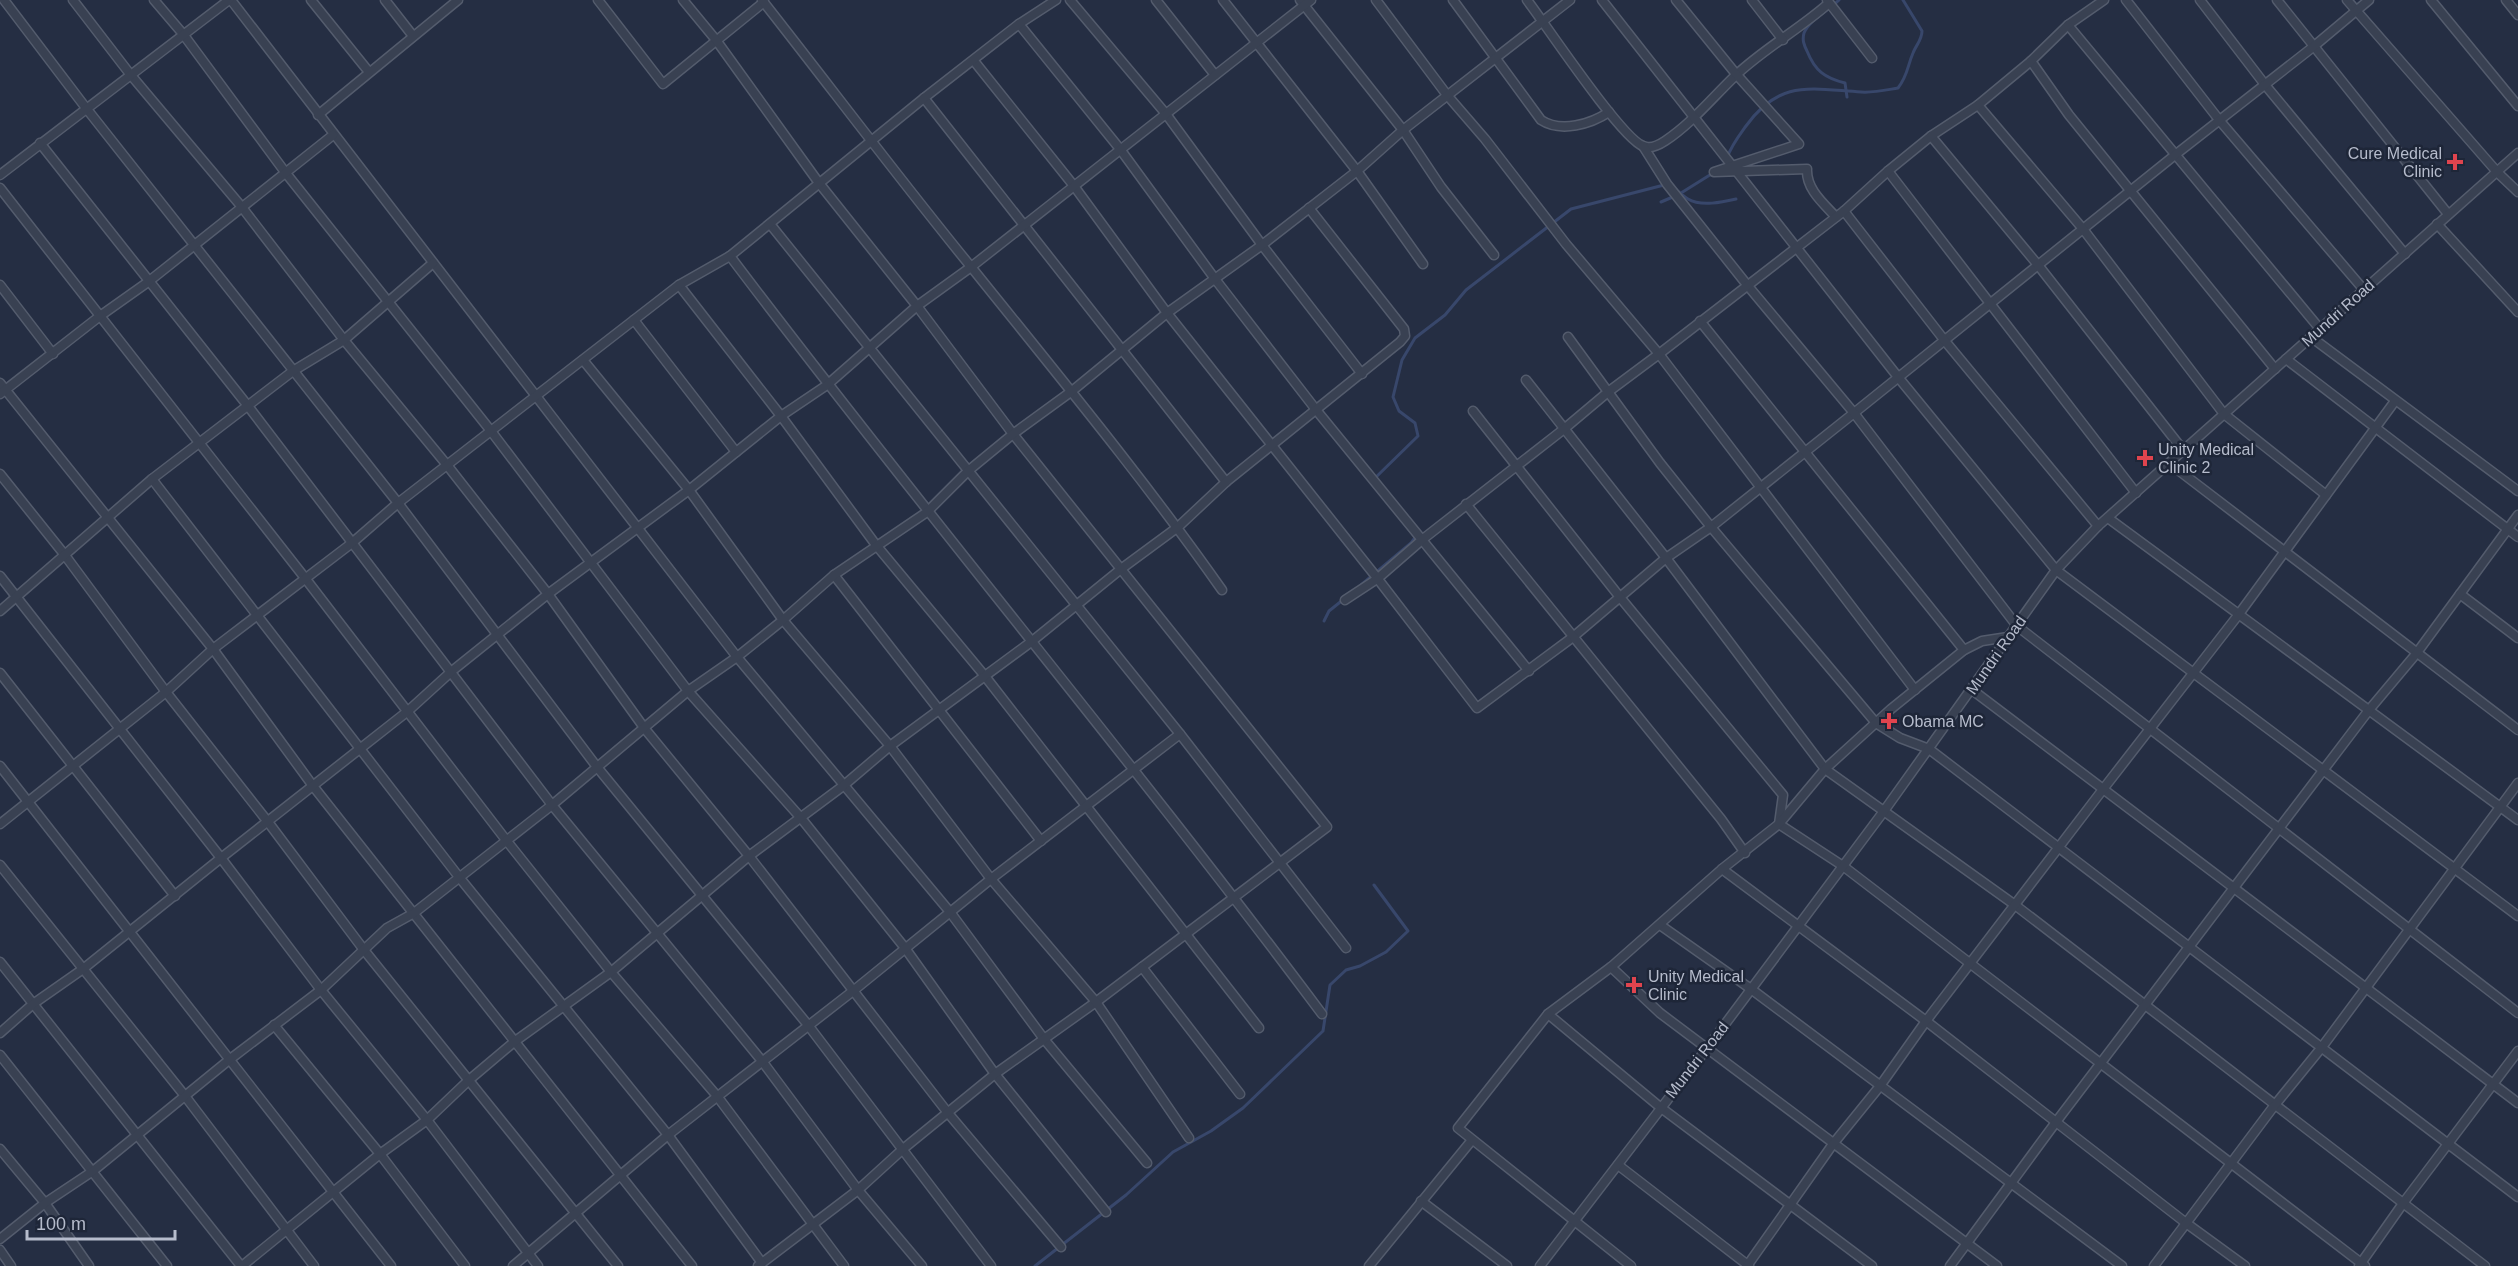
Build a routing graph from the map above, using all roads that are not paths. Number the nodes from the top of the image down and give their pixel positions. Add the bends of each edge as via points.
1 (4, 0) edge
2 (73, 0) edge
3 (154, 0) edge
4 (311, 0) edge
5 (385, 0) edge
6 (457, 0) edge
7 (598, 0) edge
8 (683, 0) edge
9 (1056, 0) edge
10 (1070, 0) edge
11 (1156, 0) edge
12 (1223, 0) edge
13 (1376, 0) edge
14 (1453, 0) edge
15 (1527, 0) edge
16 (1570, 0) edge
17 (1602, 0) edge
18 (1676, 0) edge
19 (1752, 0) edge
20 (2104, 0) edge
21 (2126, 0) edge
22 (2200, 0) edge
23 (2277, 0) edge
24 (2348, 0) edge
25 (2369, 0) edge
26 (2431, 0) edge
27 (2506, 0) edge
28 (227, 1) edge
29 (763, 1) edge
30 (1305, 2) edge
31 (1828, 2) edge
32 (2355, 11) junction
33 (2518, 15) edge
34 (1544, 22) junction
35 (1019, 24) junction
36 (2068, 25) junction
37 (183, 34) junction
38 (413, 36) junction
39 (716, 40) junction
40 (1783, 40) junction
41 (1256, 43) junction
42 (2313, 47) junction
43 (1497, 58) junction
44 (1872, 58) dead end
45 (974, 61) junction
46 (2031, 61) junction
47 (369, 72) junction
48 (130, 74) junction
49 (1736, 74) junction
50 (1215, 75) junction
51 (2265, 86) junction
52 (1447, 95) junction
53 (924, 98) junction
54 (1978, 105) junction
55 (2518, 106) edge
56 (86, 108) junction
57 (1610, 112) junction
58 (1166, 114) junction
59 (318, 116) junction
60 (1694, 118) junction
61 (2220, 121) junction
62 (1403, 130) junction
63 (333, 135) junction
64 (1931, 136) junction
65 (872, 141) junction
66 (40, 143) junction
67 (1643, 146) junction
68 (1120, 148) junction
69 (2518, 153) edge
70 (2175, 155) junction
71 (1357, 171) junction
72 (1888, 171) junction
73 (285, 172) junction
74 (2498, 173) junction
75 (0, 175) edge
76 (819, 183) junction
77 (1074, 186) junction
78 (0, 188) edge
79 (2131, 192) junction
80 (2518, 192) edge
81 (242, 206) junction
82 (1309, 208) junction
83 (1844, 210) junction
84 (2448, 214) junction
85 (1836, 217) junction
86 (770, 224) junction
87 (1024, 224) junction
88 (2437, 224) junction
89 (2083, 229) junction
90 (194, 243) junction
91 (1262, 245) junction
92 (1798, 246) junction
93 (2404, 254) junction
94 (1494, 255) dead end
95 (730, 256) junction
96 (433, 263) junction
97 (1423, 264) dead end
98 (2038, 266) junction
99 (971, 267) junction
100 (1215, 279) junction
101 (148, 282) junction
102 (0, 285) edge
103 (679, 285) junction
104 (1748, 286) junction
105 (2364, 290) junction
106 (389, 303) junction
107 (1990, 303) junction
108 (917, 306) junction
109 (2518, 312) edge
110 (1167, 313) junction
111 (100, 316) junction
112 (634, 320) junction
113 (1700, 321) junction
114 (2320, 329) junction
115 (2312, 336) junction
116 (1568, 337) dead end
117 (344, 340) junction
118 (1945, 341) junction
119 (871, 348) junction
120 (1122, 350) junction
121 (53, 354) junction
122 (1659, 354) junction
123 (2286, 359) junction
124 (583, 360) junction
125 (2275, 369) junction
126 (293, 371) junction
127 (1362, 374) junction
128 (1898, 377) junction
129 (1526, 380) dead end
130 (827, 385) junction
131 (2, 389) edge
132 (1072, 391) junction
133 (1608, 392) junction
134 (536, 396) junction
135 (2395, 401) junction
136 (248, 406) junction
137 (1317, 411) junction
138 (1473, 411) dead end
139 (1854, 413) junction
140 (2224, 414) junction
141 (781, 416) junction
142 (2376, 427) junction
143 (1564, 429) junction
144 (491, 431) junction
145 (1013, 434) junction
146 (201, 443) junction
147 (1272, 447) junction
148 (2183, 450) junction
149 (736, 452) junction
150 (1805, 452) junction
151 (2169, 463) junction
152 (447, 465) junction
153 (1516, 466) junction
154 (968, 471) junction
155 (0, 474) edge
156 (152, 479) junction
157 (1226, 482) junction
158 (1761, 487) junction
159 (688, 490) junction
160 (2518, 491) edge
161 (2136, 493) junction
162 (2326, 495) junction
163 (398, 503) junction
164 (1466, 504) junction
165 (927, 512) junction
166 (2518, 515) edge
167 (107, 517) junction
168 (2108, 518) junction
169 (638, 526) junction
170 (2098, 526) junction
171 (1178, 527) junction
172 (1711, 527) junction
173 (2508, 530) junction
174 (2518, 537) edge
175 (1423, 539) junction
176 (352, 543) junction
177 (876, 545) junction
178 (2284, 553) junction
179 (64, 554) junction
180 (1666, 558) junction
181 (591, 562) junction
182 (1121, 569) junction
183 (2056, 570) junction
184 (834, 575) junction
185 (0, 576) edge
186 (305, 578) junction
187 (1377, 579) junction
188 (1222, 591) dead end
189 (548, 594) junction
190 (2460, 594) junction
191 (1619, 596) junction
192 (17, 598) junction
193 (1345, 600) dead end
194 (1076, 605) junction
195 (0, 611) edge
196 (257, 614) junction
197 (2240, 614) junction
198 (783, 620) junction
199 (2017, 626) junction
200 (498, 635) junction
201 (1573, 637) junction
202 (2008, 637) junction
203 (2518, 638) edge
204 (1031, 642) junction
205 (213, 649) junction
206 (1964, 650) junction
207 (2416, 654) junction
208 (737, 657) junction
209 (452, 671) junction
210 (1529, 671) junction
211 (2194, 671) junction
212 (0, 673) edge
213 (984, 675) junction
214 (1971, 689) junction
215 (1915, 690) junction
216 (688, 691) junction
217 (166, 692) junction
218 (939, 709) junction
219 (2369, 710) junction
220 (408, 711) junction
221 (1876, 723) junction
222 (120, 729) junction
223 (645, 729) junction
224 (2149, 730) junction
225 (2518, 730) edge
226 (1180, 734) junction
227 (890, 746) junction
228 (361, 748) junction
229 (1929, 749) junction
230 (0, 766) edge
231 (72, 766) junction
232 (597, 767) junction
233 (1825, 769) junction
234 (1133, 771) junction
235 (2325, 771) junction
236 (2518, 783) edge
237 (313, 786) junction
238 (843, 786) junction
239 (2103, 788) junction
240 (28, 801) junction
241 (552, 805) junction
242 (1087, 805) junction
243 (2500, 807) junction
244 (1884, 811) junction
245 (801, 818) junction
246 (2518, 820) edge
247 (268, 822) junction
248 (0, 824) edge
249 (1779, 824) junction
250 (2280, 829) junction
251 (506, 840) junction
252 (1041, 841) junction
253 (2059, 847) junction
254 (1745, 853) junction
255 (749, 856) junction
256 (221, 858) junction
257 (1280, 861) junction
258 (0, 865) edge
259 (1843, 866) junction
260 (2453, 868) junction
261 (1722, 869) junction
262 (459, 877) junction
263 (990, 879) junction
264 (2234, 888) junction
265 (175, 896) junction
266 (702, 896) junction
267 (1235, 897) junction
268 (2015, 905) junction
269 (950, 912) junction
270 (414, 913) junction
271 (2518, 916) edge
272 (1660, 925) junction
273 (1798, 926) junction
274 (2410, 929) junction
275 (130, 932) junction
276 (655, 933) junction
277 (1184, 933) junction
278 (2189, 947) junction
279 (905, 948) junction
280 (1346, 948) dead end
281 (364, 950) junction
282 (0, 962) edge
283 (1971, 963) junction
284 (1142, 967) junction
285 (1611, 968) junction
286 (83, 969) junction
287 (611, 972) junction
288 (2365, 987) junction
289 (1751, 989) junction
290 (321, 990) junction
291 (853, 991) junction
292 (1096, 1002) junction
293 (33, 1004) junction
294 (2146, 1006) junction
295 (563, 1008) junction
296 (2518, 1013) edge
297 (1322, 1014) dead end
298 (1548, 1014) junction
299 (1926, 1021) junction
300 (273, 1024) junction
301 (808, 1025) junction
302 (1259, 1028) dead end
303 (0, 1033) edge
304 (1044, 1039) junction
305 (514, 1042) junction
306 (1708, 1047) junction
307 (2322, 1047) junction
308 (2518, 1051) edge
309 (0, 1054) edge
310 (229, 1060) junction
311 (762, 1060) junction
312 (2100, 1064) junction
313 (995, 1074) junction
314 (469, 1080) junction
315 (2493, 1084) junction
316 (1880, 1086) junction
317 (1240, 1094) dead end
318 (185, 1096) junction
319 (717, 1096) junction
320 (2518, 1103) edge
321 (2274, 1106) junction
322 (1660, 1107) junction
323 (948, 1113) junction
324 (427, 1120) junction
325 (2056, 1122) junction
326 (668, 1135) junction
327 (138, 1136) junction
328 (1189, 1138) dead end
329 (1472, 1140) junction
330 (1833, 1144) junction
331 (2449, 1144) junction
332 (0, 1149) edge
333 (903, 1149) junction
334 (380, 1154) junction
335 (1148, 1163) dead end
336 (2229, 1164) junction
337 (1618, 1165) junction
338 (93, 1171) junction
339 (621, 1176) junction
340 (2012, 1184) junction
341 (858, 1190) junction
342 (332, 1194) junction
343 (2518, 1197) edge
344 (1421, 1201) junction
345 (2404, 1202) junction
346 (45, 1203) junction
347 (1791, 1204) junction
348 (1106, 1212) dead end
349 (576, 1213) junction
350 (1576, 1221) junction
351 (2186, 1223) junction
352 (812, 1225) junction
353 (287, 1231) junction
354 (0, 1239) edge
355 (1967, 1244) junction
356 (1061, 1247) dead end
357 (0, 1250) edge
358 (528, 1254) junction
359 (760, 1264) edge
360 (1372, 1265) edge
361 (2362, 1265) edge
362 (11, 1266) edge
363 (89, 1266) edge
364 (167, 1266) edge
365 (241, 1266) edge
366 (314, 1266) edge
367 (391, 1266) edge
368 (465, 1266) edge
369 (513, 1266) edge
370 (538, 1266) edge
371 (618, 1266) edge
372 (692, 1266) edge
373 (844, 1266) edge
374 (922, 1266) edge
375 (991, 1266) edge
376 (1507, 1266) edge
377 (1540, 1266) edge
378 (1631, 1266) edge
379 (1748, 1266) edge
380 (1872, 1266) edge
381 (1950, 1266) edge
382 (1997, 1266) edge
383 (2121, 1266) edge
384 (2154, 1266) edge
385 (2245, 1266) edge
386 (2485, 1266) edge

1 - 56 street
2 - 48 street
3 - 37 street
4 - 47 street
5 - 38 street
6 - 38 street
7 - 39 street via 663,84
8 - 39 street
9 - 35 street
10 - 58 street
11 - 50 street
12 - 41 street
13 - 52 street
14 - 43 street
15 - 34 street
16 - 34 street
17 - 60 street
18 - 49 street
19 - 40 street
20 - 36 street
21 - 61 street
22 - 51 street
23 - 42 street
24 - 32 street
25 - 32 street
26 - 55 street
27 - 33 street
28 - 37 street
28 - 59 street
29 - 39 street
29 - 65 street
30 - 41 street
30 - 62 street
31 - 40 street
31 - 44 street
32 - 42 street
32 - 74 street
34 - 43 street
34 - 57 street
35 - 45 street
35 - 68 street
36 - 46 street
36 - 70 street
37 - 48 street
37 - 73 street
38 - 47 street
39 - 76 street
40 - 49 street
41 - 50 street
41 - 71 street
42 - 51 street
42 - 84 street
43 - 52 street
43 - 57 street via 1541,120 1549,125 1596,121
45 - 53 street
45 - 77 street
46 - 54 street
46 - 79 street
47 - 59 street
48 - 56 street
48 - 81 street
49 - 60 street
49 - 85 street via 1799,144 1714,172 1807,169 1811,189
50 - 58 street
51 - 61 street
51 - 93 street
52 - 62 street
52 - 122 street
53 - 65 street
53 - 87 street
54 - 64 street
54 - 89 street
56 - 66 street
56 - 90 street
57 - 67 street via 1632,139
58 - 68 street
58 - 91 street
59 - 63 street
60 - 67 street via 1664,142
60 - 92 street
61 - 70 street
61 - 105 street
62 - 71 street
62 - 94 street
63 - 73 street
63 - 96 street
64 - 72 street
64 - 98 street
65 - 76 street
65 - 99 street
66 - 75 street
66 - 101 street
67 - 104 street via 1667,184
68 - 77 street
68 - 100 street
69 - 74 street, Mundri Road
70 - 79 street
70 - 114 street
71 - 82 street
71 - 97 street
72 - 83 street
72 - 107 street
73 - 81 street
73 - 106 street
74 - 80 street
74 - 84 street, Mundri Road
76 - 86 street
76 - 108 street
77 - 87 street
77 - 110 street
78 - 111 street
79 - 89 street
79 - 125 street
81 - 90 street
81 - 117 street
82 - 91 street
82 - 127 street via 1404,329 1405,336 1400,342
83 - 85 street
83 - 118 street
84 - 88 street, Mundri Road
85 - 92 street
86 - 95 street
86 - 119 street
87 - 99 street
87 - 120 street
88 - 93 street, Mundri Road
88 - 109 street
89 - 98 street
89 - 140 street
90 - 101 street
90 - 126 street
91 - 100 street
91 - 127 street
92 - 104 street
92 - 128 street
93 - 105 street, Mundri Road
95 - 103 street
95 - 130 street
96 - 106 street
96 - 134 street
98 - 107 street
98 - 148 street
99 - 108 street
99 - 132 street
100 - 110 street
100 - 137 street
101 - 111 street
101 - 136 street
102 - 121 street
103 - 112 street
103 - 141 street
104 - 113 street
104 - 139 street
105 - 114 street, Mundri Road
106 - 117 street
106 - 144 street
107 - 118 street
107 - 161 street
108 - 119 street
108 - 145 street
110 - 120 street
110 - 147 street
111 - 121 street
111 - 146 street
112 - 124 street
112 - 149 street
113 - 122 street
113 - 150 street
114 - 115 street, Mundri Road
115 - 123 street, Mundri Road
115 - 135 street
116 - 133 street
117 - 126 street
117 - 152 street
118 - 128 street
118 - 170 street
119 - 130 street
119 - 154 street
120 - 132 street
120 - 157 street
121 - 131 street
122 - 133 street
122 - 158 street
123 - 125 street, Mundri Road
123 - 142 street
124 - 134 street
124 - 159 street
125 - 140 street, Mundri Road
126 - 136 street
126 - 163 street
127 - 137 street
128 - 139 street
128 - 183 street
129 - 143 street
130 - 141 street
130 - 165 street
131 - 167 street
132 - 145 street
132 - 171 street
133 - 143 street
133 - 172 street
134 - 144 street
134 - 169 street
135 - 142 street
135 - 160 street
136 - 146 street
136 - 176 street
137 - 147 street
137 - 175 street
138 - 153 street
139 - 150 street
139 - 199 street
140 - 148 street, Mundri Road
140 - 162 street
141 - 149 street
141 - 177 street
142 - 162 street
142 - 173 street
143 - 153 street
143 - 180 street
144 - 152 street
144 - 181 street
145 - 154 street
145 - 182 street
146 - 156 street
146 - 186 street
147 - 157 street
147 - 187 street
148 - 151 street, Mundri Road
149 - 159 street
150 - 158 street
150 - 206 street
151 - 161 street, Mundri Road
151 - 178 street
152 - 163 street
152 - 189 street
153 - 164 street
153 - 191 street
154 - 165 street
154 - 194 street
155 - 179 street
156 - 167 street
156 - 196 street
157 - 171 street
158 - 172 street
158 - 215 street
159 - 169 street
159 - 198 street
161 - 168 street, Mundri Road
162 - 178 street
163 - 176 street
163 - 200 street
164 - 175 street
164 - 201 street
165 - 177 street
165 - 204 street
166 - 173 street
167 - 179 street
167 - 205 street
168 - 170 street, Mundri Road
168 - 197 street
169 - 181 street
169 - 208 street
170 - 183 street, Mundri Road
171 - 182 street
171 - 188 street
172 - 180 street
172 - 221 street
173 - 174 street
173 - 190 street
175 - 187 street
175 - 210 street
176 - 186 street
176 - 209 street
177 - 184 street
177 - 213 street
178 - 197 street
178 - 207 street
179 - 192 street
179 - 217 street
180 - 191 street
180 - 233 street
181 - 189 street
181 - 216 street
182 - 194 street
182 - 257 street via 1327,827
183 - 199 street, Mundri Road
183 - 211 street
184 - 198 street
184 - 218 street
185 - 192 street
186 - 196 street
186 - 220 street
187 - 193 street
187 - 210 street via 1477,708
189 - 200 street
189 - 223 street
190 - 203 street
190 - 207 street
191 - 201 street
191 - 249 street via 1783,795
192 - 195 street
192 - 222 street
194 - 204 street
194 - 226 street
196 - 205 street
196 - 228 street
197 - 211 street
197 - 219 street
198 - 208 street
198 - 227 street
199 - 202 street, Mundri Road
199 - 224 street
200 - 209 street
200 - 232 street
201 - 210 street
201 - 254 street
202 - 206 street via 1982,641
202 - 214 street, Mundri Road
204 - 213 street
204 - 234 street
205 - 217 street
205 - 237 street
206 - 215 street
207 - 219 street
207 - 225 street
208 - 216 street
208 - 238 street
209 - 220 street
209 - 241 street
211 - 224 street
211 - 235 street
212 - 231 street
213 - 218 street
213 - 242 street
214 - 229 street, Mundri Road
214 - 239 street
215 - 221 street
216 - 223 street
216 - 245 street
217 - 222 street
217 - 247 street
218 - 227 street
218 - 252 street
219 - 235 street
219 - 243 street
220 - 228 street
220 - 251 street
221 - 229 street
221 - 233 street
222 - 231 street
222 - 256 street
223 - 232 street
223 - 255 street
224 - 239 street
224 - 250 street
226 - 234 street
226 - 257 street
227 - 238 street
227 - 263 street
228 - 237 street
228 - 262 street
229 - 244 street, Mundri Road
229 - 253 street
230 - 240 street
231 - 240 street
231 - 265 street
232 - 241 street
232 - 266 street
233 - 244 street
233 - 249 street
234 - 242 street
234 - 267 street
235 - 250 street
235 - 260 street
236 - 243 street
237 - 247 street
237 - 270 street
238 - 245 street
238 - 269 street
239 - 253 street
239 - 264 street
240 - 248 street
240 - 275 street
241 - 251 street
241 - 276 street
242 - 252 street
242 - 277 street
243 - 246 street
243 - 260 street
244 - 259 street, Mundri Road
244 - 268 street
245 - 255 street
245 - 279 street
247 - 256 street
247 - 281 street
249 - 254 street
249 - 259 street
250 - 264 street
250 - 274 street
251 - 262 street
251 - 287 street
252 - 263 street
253 - 268 street
253 - 278 street
254 - 261 street
255 - 266 street
255 - 291 street
256 - 265 street
256 - 290 street
257 - 267 street
257 - 280 street
258 - 286 street
259 - 273 street, Mundri Road
259 - 283 street
260 - 271 street
260 - 274 street
261 - 272 street
261 - 273 street
262 - 270 street
262 - 295 street
263 - 269 street
263 - 292 street
264 - 278 street
264 - 288 street
265 - 275 street
266 - 276 street
266 - 301 street
267 - 277 street
267 - 297 street
268 - 283 street
268 - 294 street
269 - 279 street
269 - 304 street
270 - 281 street via 387,928
270 - 305 street
272 - 285 street
272 - 289 street
273 - 289 street, Mundri Road
273 - 299 street
274 - 288 street
274 - 296 street
275 - 286 street
275 - 310 street
276 - 287 street
276 - 311 street
277 - 284 street
277 - 302 street
278 - 294 street
278 - 307 street
279 - 291 street
279 - 313 street
281 - 290 street
281 - 314 street
282 - 293 street
283 - 299 street
283 - 312 street
284 - 292 street
284 - 317 street
285 - 298 street
285 - 306 street via 1660,1013
286 - 293 street
286 - 318 street
287 - 295 street
287 - 319 street
288 - 307 street
288 - 315 street
289 - 306 street, Mundri Road
289 - 316 street
290 - 300 street
290 - 324 street
291 - 301 street
291 - 323 street
292 - 304 street
292 - 328 street
293 - 303 street
293 - 327 street
294 - 312 street
294 - 321 street
295 - 305 street
295 - 326 street
298 - 322 street
298 - 329 street via 1458,1128
299 - 316 street
299 - 325 street
300 - 310 street
300 - 334 street
301 - 311 street
301 - 333 street
304 - 313 street
304 - 335 street
305 - 314 street
305 - 339 street
306 - 322 street, Mundri Road
306 - 330 street
307 - 321 street
307 - 331 street
308 - 315 street
309 - 338 street
310 - 318 street
310 - 342 street
311 - 319 street
311 - 341 street
312 - 325 street
312 - 336 street
313 - 323 street
313 - 348 street
314 - 324 street
314 - 349 street
315 - 320 street
315 - 331 street
316 - 330 street
316 - 340 street
318 - 327 street
318 - 353 street
319 - 326 street
319 - 352 street
321 - 336 street
321 - 345 street
322 - 337 street, Mundri Road
322 - 347 street
323 - 333 street
323 - 356 street
324 - 334 street
324 - 358 street
325 - 340 street
325 - 351 street
326 - 339 street
326 - 359 street
327 - 338 street
327 - 365 street
329 - 344 street
329 - 350 street
330 - 347 street
330 - 355 street
331 - 343 street
331 - 345 street
332 - 346 street
333 - 341 street
333 - 375 street
334 - 342 street
334 - 368 street
336 - 351 street
336 - 361 street
337 - 350 street, Mundri Road
337 - 379 street
338 - 346 street
338 - 364 street
339 - 349 street
339 - 372 street
340 - 355 street
340 - 383 street
341 - 352 street
341 - 374 street
342 - 353 street
342 - 367 street
344 - 360 street
344 - 376 street
345 - 361 street
345 - 386 street
346 - 354 street
346 - 363 street
347 - 379 street
347 - 380 street
349 - 358 street
349 - 371 street
350 - 377 street, Mundri Road
350 - 378 street
351 - 384 street
351 - 385 street
352 - 359 street
352 - 373 street
353 - 365 street
353 - 366 street
355 - 381 street
355 - 382 street
357 - 362 street
358 - 369 street
358 - 370 street

